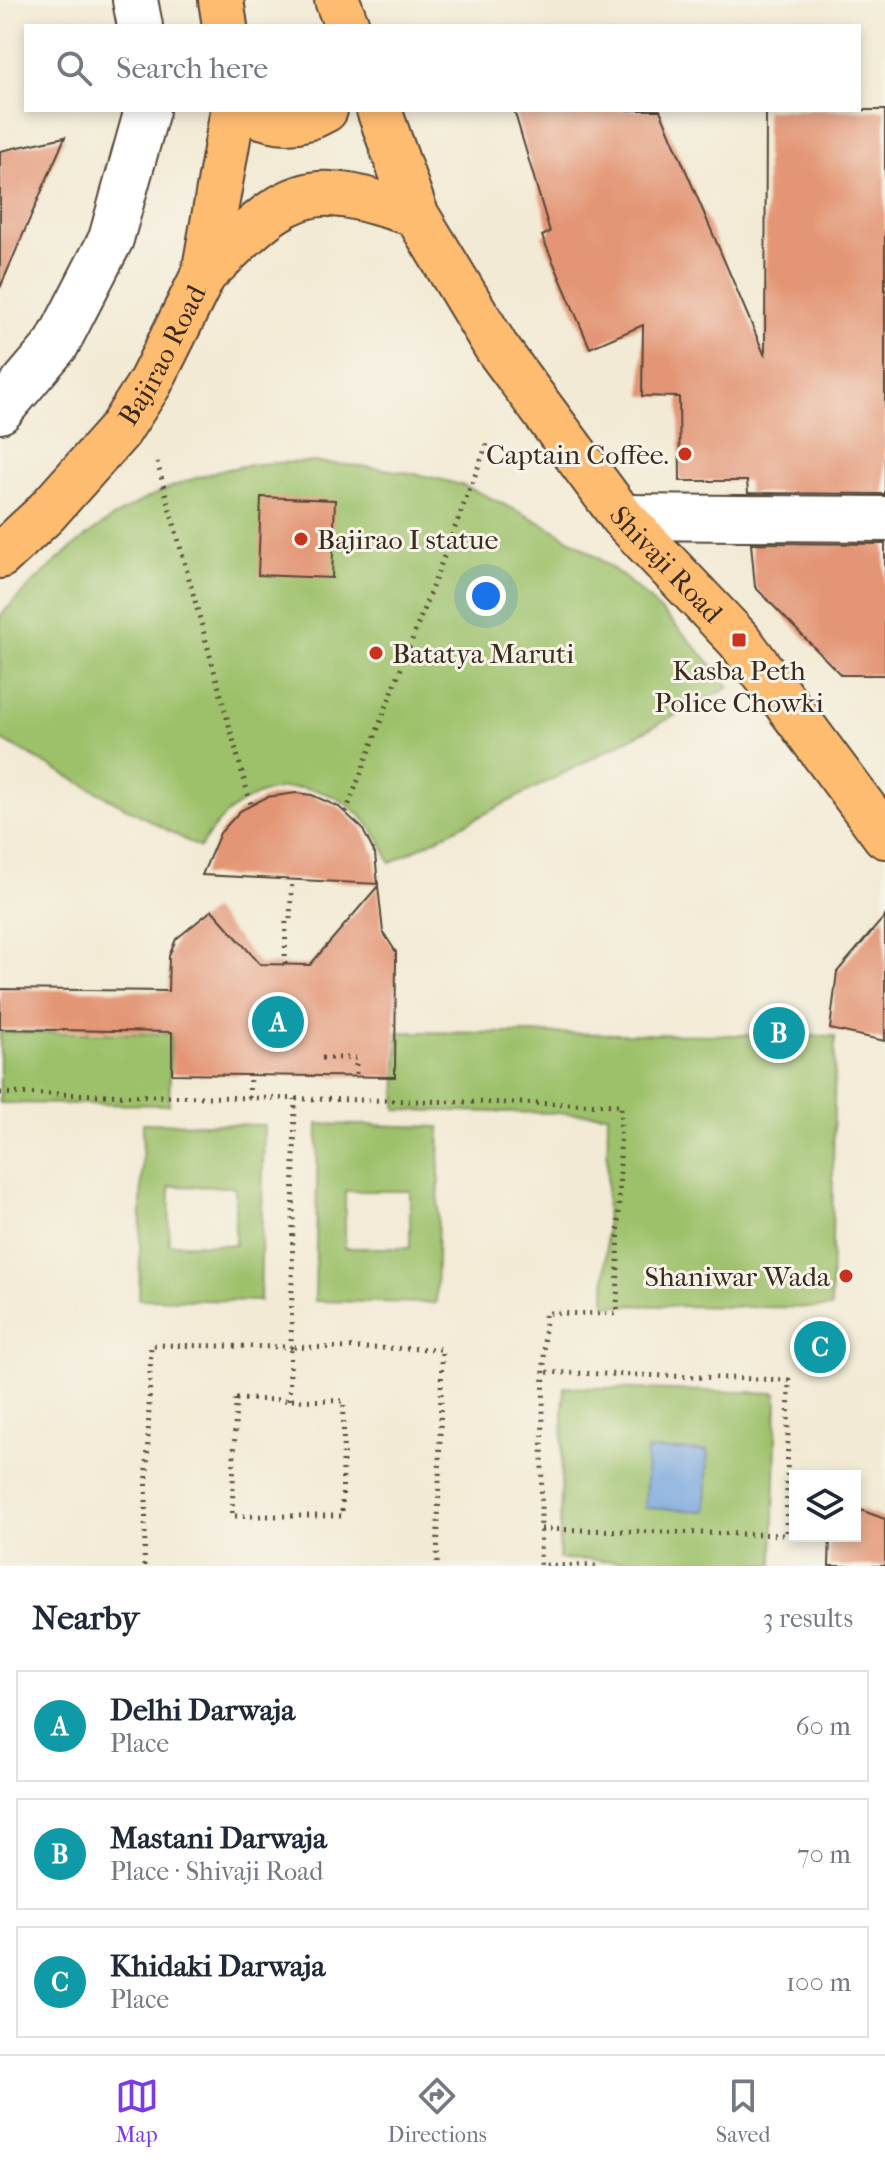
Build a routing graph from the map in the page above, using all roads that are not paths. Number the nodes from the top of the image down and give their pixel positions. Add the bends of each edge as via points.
1 (135, 0) edge
2 (221, 0) edge
3 (337, 0) edge
4 (140, 24) edge
5 (225, 24) edge
6 (346, 24) edge
7 (146, 112) edge
8 (233, 112) edge
9 (253, 112) edge
10 (320, 112) edge
11 (380, 112) edge
12 (416, 214) junction
13 (204, 274) junction
14 (0, 411) edge
15 (622, 517) junction
16 (885, 519) edge
17 (0, 556) edge
18 (885, 836) edge

1 - 4 street
2 - 5 highway
3 - 6 highway
7 - 14 street via 111,239 57,344
8 - 13 highway, Bajirao Road
9 - 10 highway via 274,121 297,121
11 - 12 highway, Shivaji Road
12 - 13 highway via 336,194 311,195 268,217
12 - 15 highway, Shivaji Road via 496,347
13 - 17 highway, Bajirao Road via 150,383 119,431
15 - 16 street
15 - 18 highway, Shivaji Road via 739,640

